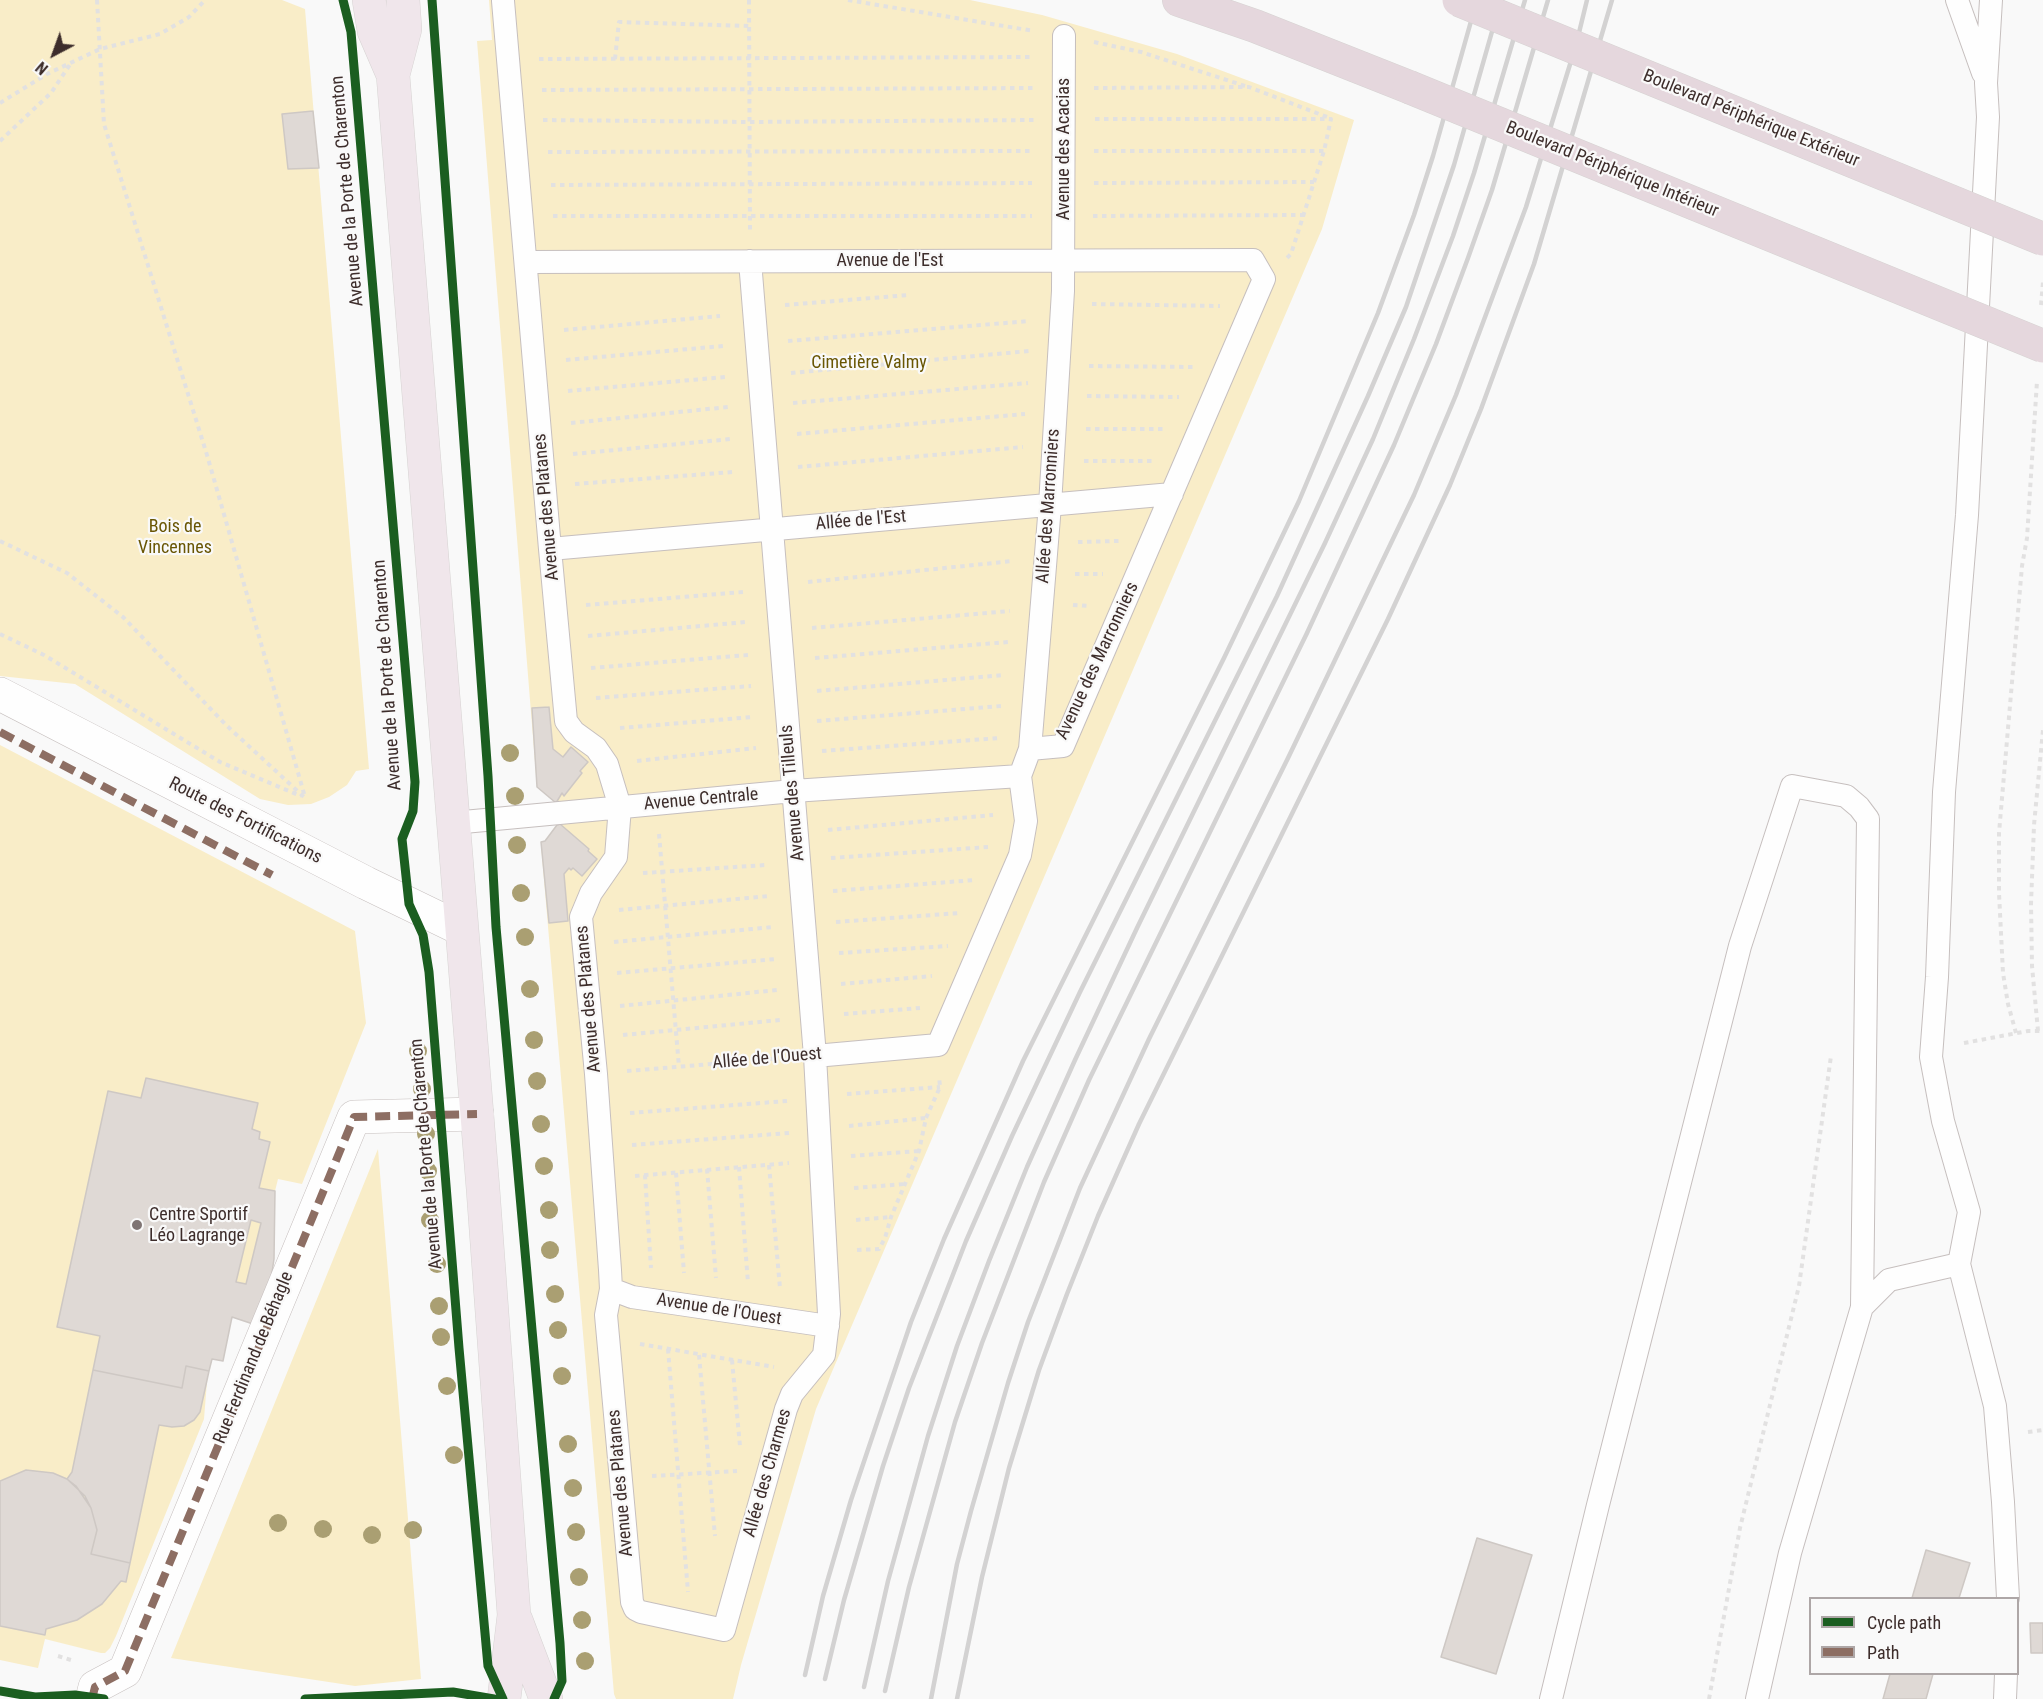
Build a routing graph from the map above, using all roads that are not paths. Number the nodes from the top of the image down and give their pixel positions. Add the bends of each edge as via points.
1 (369, 0) edge
2 (403, 0) edge
3 (1179, 0) edge
4 (1459, 0) edge
5 (1957, 0) edge
6 (1991, 0) edge
7 (503, 2) dead end
8 (1064, 47) road end
9 (393, 75) junction
10 (1986, 83) junction
11 (2043, 239) edge
12 (750, 261) junction
13 (527, 262) junction
14 (1064, 262) junction
15 (1259, 270) joint
16 (2040, 344) edge
17 (1172, 494) junction
18 (1050, 505) junction
19 (771, 530) junction
20 (550, 549) junction
21 (0, 694) edge
22 (1030, 748) junction
23 (1020, 776) junction
24 (793, 791) junction
25 (620, 807) junction
26 (453, 823) junction
27 (461, 929) junction
28 (938, 1045) joint
29 (815, 1056) junction
30 (477, 1114) junction
31 (1959, 1264) junction
32 (610, 1279) junction
33 (1862, 1307) junction
34 (828, 1326) junction
35 (2007, 1597) edge
36 (514, 1615) junction
37 (724, 1630) joint
38 (2006, 1675) edge
39 (92, 1699) edge
40 (504, 1699) edge
41 (546, 1699) edge
42 (1551, 1699) edge
43 (1757, 1699) edge
44 (2005, 1699) edge

1 - 9 main road via 374,31
2 - 9 main road via 405,29
3 - 16 highway, Boulevard Périphérique Intérieur, bridge via 1409,87
4 - 11 highway, Boulevard Périphérique Extérieur, bridge
5 - 10 lane
6 - 10 lane
7 - 13 lane, Avenue des Platanes
8 - 14 lane, Avenue des Acacias
9 - 26 main road
10 - 31 lane via 1988,117 1968,492 1944,792 1931,1057 1943,1121 1969,1212
12 - 13 lane, Avenue de l'Est
12 - 14 lane, Avenue de l'Est
12 - 19 lane, Avenue des Tilleuls
13 - 20 lane, Avenue des Platanes
14 - 15 lane, Avenue de l'Est
14 - 18 lane, Allée des Marronniers
15 - 17 lane, Avenue des Marronniers
17 - 18 lane, Allée de l'Est
17 - 22 lane, Avenue des Marronniers via 1063,746
18 - 19 lane, Allée de l'Est
18 - 22 lane, Allée des Marronniers
19 - 20 lane, Allée de l'Est
19 - 24 lane, Avenue des Tilleuls
20 - 25 lane, Avenue des Platanes via 566,721 574,732 597,748 607,764
21 - 27 street, Route des Fortifications
22 - 23 lane, Avenue des Marronniers
23 - 24 lane, Avenue Centrale
23 - 28 lane, Avenue des Marronniers via 1026,821 1020,855
24 - 25 lane, Avenue Centrale
24 - 29 lane, Avenue des Tilleuls
25 - 26 lane, Avenue Centrale
25 - 32 lane, Avenue des Platanes via 616,857 591,893 581,917
26 - 27 main road
27 - 30 main road
28 - 29 lane, Allée de l'Ouest
29 - 34 lane, Avenue des Tilleuls
30 - 36 main road
30 - 39 street, Rue Ferdinand de Béhagle via 354,1118 125,1671 95,1687
31 - 33 lane via 1889,1280
31 - 35 lane via 1995,1406
32 - 34 lane, Avenue de l'Ouest via 632,1297
32 - 37 lane, Avenue des Platanes via 608,1333 632,1602 641,1612
33 - 42 lane via 1868,819 1846,796 1792,786 1740,946
33 - 43 lane via 1790,1553
34 - 37 lane, Allée des Charmes via 824,1355 792,1395
36 - 40 main road
36 - 41 main road
38 - 44 lane

